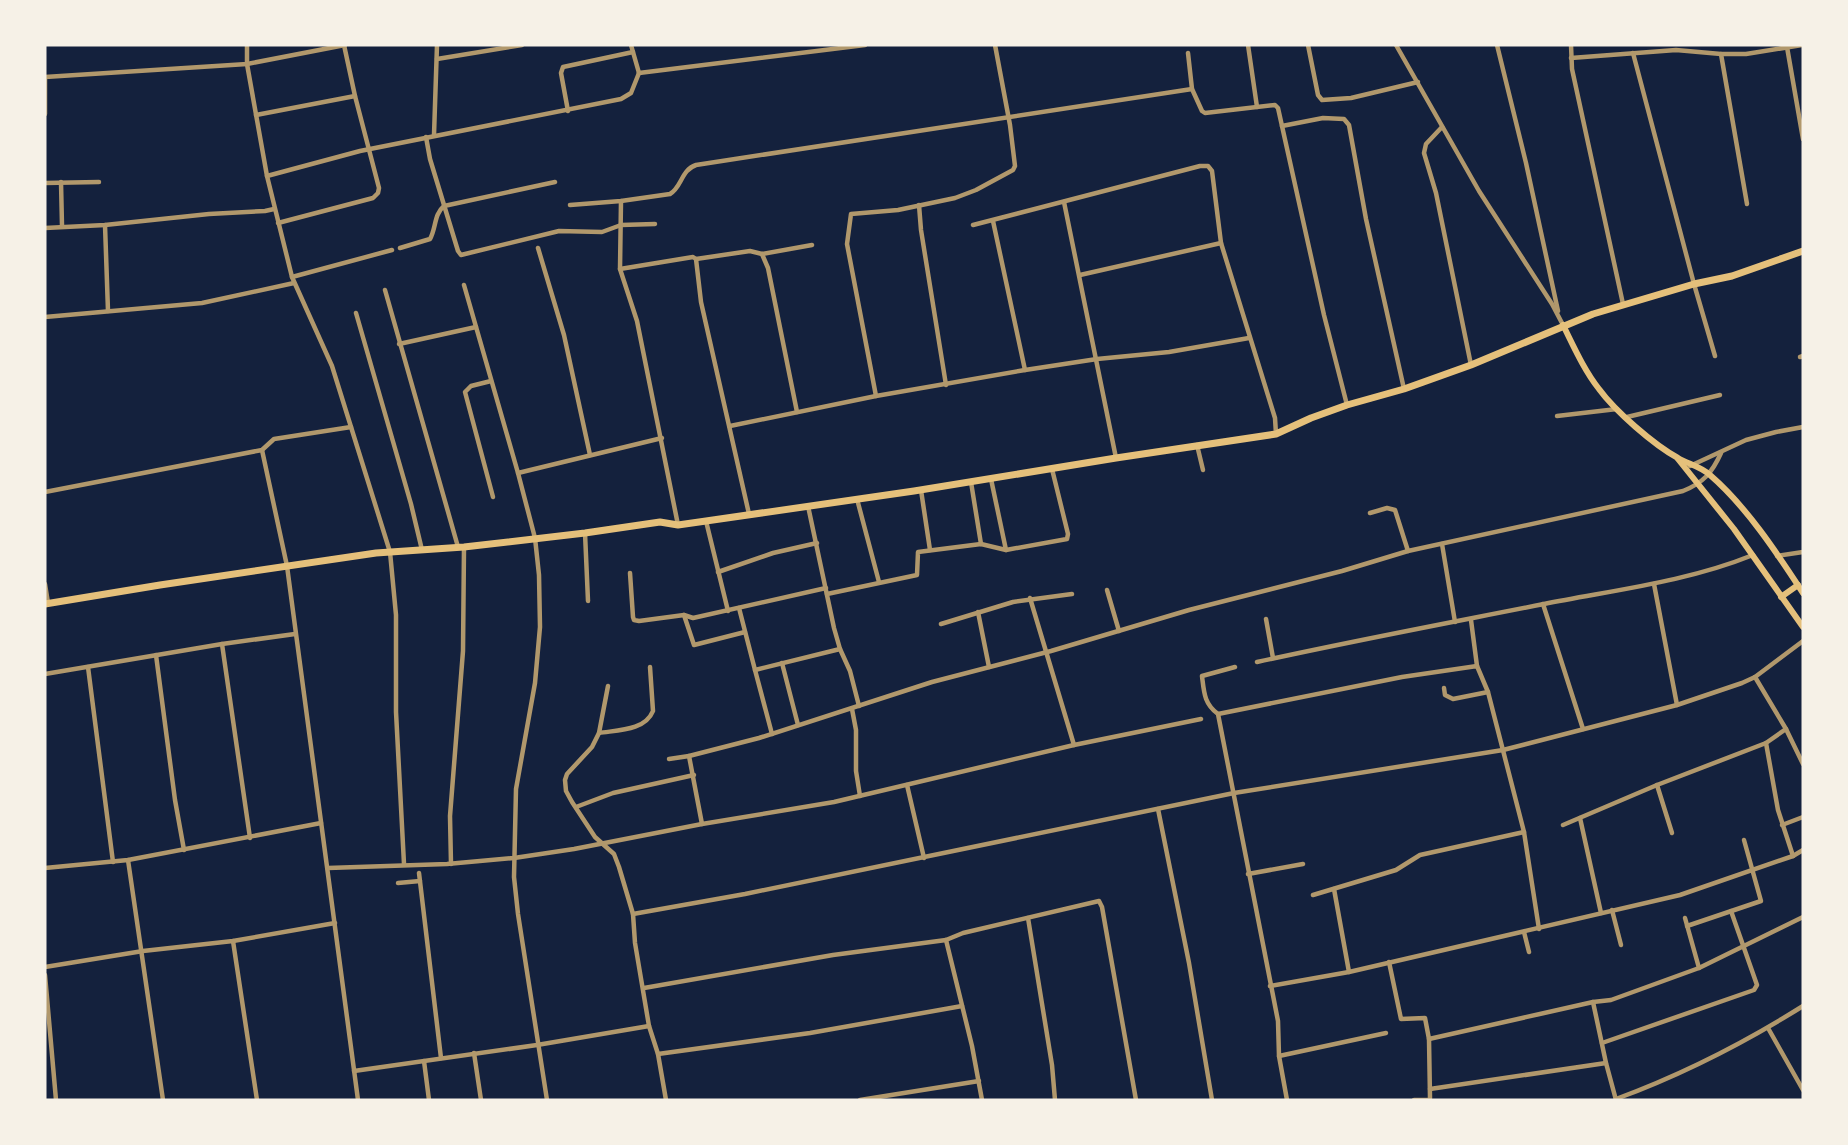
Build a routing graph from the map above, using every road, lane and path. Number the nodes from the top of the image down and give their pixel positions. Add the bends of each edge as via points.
1 (247, 45) edge
2 (344, 45) edge
3 (437, 45) edge
4 (522, 45) edge
5 (631, 45) edge
6 (865, 45) edge
7 (995, 45) edge
8 (1248, 45) edge
9 (1308, 45) edge
10 (1396, 45) edge
11 (1497, 45) edge
12 (1571, 45) edge
13 (1802, 45) edge
14 (1787, 47) junction
15 (633, 52) junction
16 (1188, 53) dead end
17 (1633, 53) junction
18 (1721, 54) junction
19 (437, 59) junction
20 (1571, 59) junction
21 (247, 64) junction
22 (639, 74) junction
23 (45, 77) edge
24 (1418, 82) junction
25 (1191, 89) junction
26 (355, 96) junction
27 (1257, 107) junction
28 (45, 108) edge
29 (568, 111) junction
30 (45, 114) edge
31 (256, 115) junction
32 (1009, 117) junction
33 (1281, 124) junction
34 (1442, 127) junction
35 (434, 135) junction
36 (426, 137) junction
37 (1803, 139) edge
38 (369, 149) junction
39 (267, 176) junction
40 (61, 182) junction
41 (99, 182) dead end
42 (555, 182) dead end
43 (45, 183) edge
44 (621, 201) junction
45 (1064, 202) junction
46 (1747, 204) dead end
47 (570, 205) dead end
48 (919, 205) junction
49 (444, 206) junction
50 (274, 208) junction
51 (993, 222) junction
52 (278, 223) junction
53 (655, 224) dead end
54 (105, 225) junction
55 (974, 225) dead end
56 (63, 226) junction
57 (621, 226) junction
58 (45, 228) edge
59 (1221, 243) junction
60 (812, 245) dead end
61 (400, 248) dead end
62 (538, 248) dead end
63 (392, 250) dead end
64 (1803, 251) edge
65 (762, 254) junction
66 (696, 260) junction
67 (620, 269) junction
68 (1080, 275) junction
69 (292, 277) junction
70 (294, 283) junction
71 (1694, 284) junction
72 (464, 285) dead end
73 (385, 290) dead end
74 (1623, 304) junction
75 (108, 311) junction
76 (356, 313) dead end
77 (1559, 316) junction
78 (45, 317) edge
79 (1563, 325) junction
80 (476, 327) junction
81 (1249, 338) junction
82 (399, 344) junction
83 (1715, 356) dead end
84 (1097, 359) junction
85 (1471, 365) junction
86 (1025, 370) junction
87 (491, 381) junction
88 (946, 385) junction
89 (1404, 389) junction
90 (1720, 395) dead end
91 (876, 396) junction
92 (1347, 405) junction
93 (1617, 408) junction
94 (797, 412) junction
95 (1557, 416) dead end
96 (1627, 417) junction
97 (730, 426) junction
98 (351, 427) junction
99 (1803, 427) edge
100 (1276, 434) junction
101 (662, 438) junction
102 (1197, 445) junction
103 (262, 450) junction
104 (1721, 453) junction
105 (590, 455) junction
106 (1116, 458) junction
107 (1678, 458) junction
108 (1693, 464) junction
109 (1052, 469) junction
110 (1203, 470) dead end
111 (1686, 470) junction
112 (518, 473) junction
113 (1710, 475) junction
114 (991, 479) junction
115 (971, 482) junction
116 (1699, 484) junction
117 (921, 490) junction
118 (45, 492) edge
119 (493, 497) dead end
120 (857, 499) junction
121 (808, 506) junction
122 (1370, 513) dead end
123 (749, 514) junction
124 (706, 521) junction
125 (678, 525) junction
126 (585, 533) junction
127 (535, 538) junction
128 (817, 543) junction
129 (981, 544) junction
130 (1442, 544) junction
131 (461, 547) junction
132 (422, 550) junction
133 (930, 550) junction
134 (1006, 550) junction
135 (1408, 551) junction
136 (390, 552) junction
137 (1803, 552) edge
138 (1753, 555) junction
139 (1777, 556) junction
140 (287, 566) junction
141 (718, 572) junction
142 (630, 573) dead end
143 (879, 582) junction
144 (45, 584) edge
145 (1654, 584) junction
146 (1798, 585) junction
147 (1107, 590) dead end
148 (827, 591) junction
149 (1803, 593) edge
150 (1072, 594) dead end
151 (1781, 597) junction
152 (1030, 598) junction
153 (588, 601) dead end
154 (46, 604) edge
155 (1544, 604) junction
156 (739, 608) junction
157 (728, 611) junction
158 (978, 612) junction
159 (684, 615) junction
160 (1266, 619) dead end
161 (1471, 620) junction
162 (1455, 622) junction
163 (941, 624) dead end
164 (1803, 627) edge
165 (1119, 631) junction
166 (745, 632) junction
167 (295, 634) junction
168 (1803, 641) edge
169 (222, 644) junction
170 (840, 649) junction
171 (1047, 652) junction
172 (156, 655) junction
173 (1273, 658) junction
174 (1257, 662) dead end
175 (782, 663) junction
176 (1478, 666) junction
177 (88, 667) junction
178 (650, 667) dead end
179 (989, 667) junction
180 (1235, 667) dead end
181 (755, 670) junction
182 (45, 674) edge
183 (1755, 677) junction
184 (608, 686) dead end
185 (1444, 688) dead end
186 (1488, 692) junction
187 (1677, 705) junction
188 (858, 706) junction
189 (852, 709) junction
190 (1218, 714) junction
191 (1201, 718) dead end
192 (798, 725) junction
193 (1583, 729) junction
194 (1786, 729) junction
195 (599, 733) junction
196 (772, 734) junction
197 (1766, 743) junction
198 (1074, 745) junction
199 (1503, 750) junction
200 (689, 756) junction
201 (669, 759) dead end
202 (1803, 764) edge
203 (694, 776) junction
204 (907, 785) junction
205 (1657, 785) junction
206 (1234, 793) junction
207 (860, 796) junction
208 (576, 807) junction
209 (1158, 809) junction
210 (1803, 817) edge
211 (1580, 818) junction
212 (321, 823) junction
213 (702, 824) junction
214 (1563, 825) dead end
215 (1782, 825) junction
216 (1524, 832) junction
217 (1672, 833) dead end
218 (250, 838) junction
219 (1744, 840) dead end
220 (602, 843) junction
221 (184, 850) junction
222 (1803, 850) edge
223 (1793, 856) junction
224 (514, 858) junction
225 (924, 858) junction
226 (128, 860) junction
227 (112, 862) junction
228 (404, 864) junction
229 (451, 864) junction
230 (1303, 864) dead end
231 (45, 868) edge
232 (328, 868) junction
233 (1753, 870) junction
234 (419, 873) dead end
235 (1248, 874) junction
236 (420, 881) junction
237 (398, 884) dead end
238 (1334, 889) junction
239 (1313, 895) dead end
240 (1612, 910) junction
241 (1731, 911) junction
242 (1600, 913) junction
243 (633, 914) junction
244 (1803, 917) edge
245 (1028, 918) junction
246 (1685, 918) dead end
247 (335, 923) junction
248 (1687, 926) junction
249 (1539, 929) junction
250 (1524, 932) junction
251 (946, 940) junction
252 (233, 942) junction
253 (1621, 945) dead end
254 (1745, 946) junction
255 (143, 951) junction
256 (1529, 952) dead end
257 (1389, 962) junction
258 (45, 967) edge
259 (1699, 968) junction
260 (1349, 972) junction
261 (45, 975) edge
262 (1270, 986) junction
263 (644, 988) junction
264 (1593, 1002) junction
265 (962, 1006) junction
266 (1803, 1006) edge
267 (649, 1026) junction
268 (1768, 1028) junction
269 (1386, 1033) dead end
270 (1429, 1039) junction
271 (1602, 1043) junction
272 (537, 1045) junction
273 (474, 1053) junction
274 (658, 1054) junction
275 (1279, 1056) junction
276 (441, 1058) junction
277 (424, 1061) junction
278 (1606, 1063) junction
279 (354, 1071) junction
280 (979, 1081) junction
281 (1801, 1082) edge
282 (1430, 1089) junction
283 (1803, 1090) edge
284 (56, 1100) edge
285 (163, 1100) edge
286 (257, 1100) edge
287 (358, 1100) edge
288 (429, 1100) edge
289 (481, 1100) edge
290 (547, 1100) edge
291 (666, 1100) edge
292 (860, 1100) edge
293 (982, 1100) edge
294 (1055, 1100) edge
295 (1136, 1100) edge
296 (1212, 1100) edge
297 (1287, 1100) edge
298 (1414, 1100) edge
299 (1616, 1100) edge

1 - 21 street
2 - 21 street
2 - 26 street
3 - 19 street
4 - 19 street
5 - 15 street
6 - 22 street
7 - 32 street
8 - 27 street
9 - 24 street via 1322,100 1351,98
10 - 24 street
11 - 77 street
12 - 20 street
13 - 14 street
14 - 18 street
14 - 37 street
15 - 22 street
15 - 29 street via 563,67
16 - 25 street
17 - 18 street via 1676,50
17 - 20 street
17 - 71 street
18 - 46 street
19 - 35 street
20 - 74 street
21 - 23 street
21 - 31 street
22 - 29 street via 627,97
23 - 28 street
24 - 34 street
25 - 27 street via 1205,113
25 - 32 street
26 - 31 street
26 - 38 street
27 - 33 street via 1278,109
28 - 30 street
29 - 35 street
31 - 39 street
32 - 44 street via 692,165 673,192
32 - 48 street via 1013,170 955,198
33 - 89 street via 1323,118 1347,122
33 - 92 street
34 - 77 street
34 - 85 street via 1426,144 1424,153 1436,193
35 - 36 street
36 - 38 street
36 - 49 street
38 - 39 street
38 - 52 street via 379,188 376,196
39 - 50 street
40 - 41 street
40 - 43 street
40 - 56 street
42 - 49 street
44 - 47 street
44 - 57 street
45 - 51 street
45 - 59 street via 1208,166 1212,171
45 - 68 street
48 - 88 street
48 - 91 street via 851,214 847,244
49 - 57 street via 460,255 464,256 559,231 602,232
49 - 61 street via 438,211 430,239
50 - 52 street
50 - 54 street
51 - 55 street
51 - 86 street
52 - 69 street
53 - 57 street
54 - 56 street
54 - 75 street
56 - 58 street
57 - 67 street
59 - 68 street
59 - 81 street
60 - 65 street
62 - 105 street via 564,335
63 - 69 street
64 - 71 main road via 1732,276
65 - 66 street via 750,251
65 - 94 street
66 - 67 street via 693,257
66 - 97 street via 701,302
67 - 101 street via 637,321
68 - 84 street
69 - 70 street
70 - 75 street via 201,303
70 - 98 street via 332,366
71 - 74 main road
71 - 83 street
72 - 80 street
73 - 82 street
74 - 79 main road
75 - 78 street
76 - 132 street
77 - 79 street
79 - 85 main road
79 - 93 main road via 1585,369
80 - 82 street
80 - 87 street
81 - 84 street
81 - 100 street via 1275,418
82 - 131 street
84 - 86 street
84 - 106 street
85 - 89 main road
86 - 88 street
87 - 112 street
87 - 119 street via 471,386 465,392
88 - 91 street
89 - 92 main road
90 - 96 street
91 - 94 street
92 - 100 main road
93 - 95 street
93 - 96 main road
94 - 97 street
96 - 107 main road
97 - 123 street
98 - 103 street via 274,439
98 - 136 street
99 - 104 street via 1746,440
100 - 102 main road
101 - 105 street
101 - 125 street
102 - 106 main road
102 - 110 street
103 - 118 street
103 - 140 street
104 - 108 street
104 - 113 street
105 - 112 street
106 - 109 main road
107 - 108 main road
107 - 111 main road
108 - 111 street
108 - 113 main road
109 - 114 main road
109 - 134 street via 1067,539
111 - 116 main road
112 - 127 street
113 - 116 street
113 - 139 main road via 1748,515
114 - 115 main road
114 - 134 street
115 - 117 main road
115 - 129 street
116 - 130 street via 1678,492
116 - 138 main road
117 - 120 main road
117 - 133 street
120 - 121 main road
120 - 143 street
121 - 123 main road
121 - 128 street
122 - 135 street via 1395,510
123 - 124 main road
124 - 125 main road
124 - 141 street
125 - 126 main road via 660,522
126 - 127 main road
126 - 153 street
127 - 131 main road
127 - 224 street via 540,627 535,683 516,789
128 - 141 street
128 - 148 street
129 - 133 street
129 - 134 street
130 - 135 street
130 - 162 street
131 - 132 main road
131 - 229 street via 463,651 450,816
132 - 136 main road
133 - 143 street via 917,552 918,575
135 - 165 street
136 - 140 main road
136 - 228 street via 396,615 396,712
137 - 139 street
138 - 145 street
138 - 151 main road
139 - 146 main road
140 - 154 main road
140 - 167 street
141 - 157 street
142 - 159 street via 634,620
143 - 148 street
144 - 154 street
145 - 155 street
145 - 187 street
146 - 149 main road
146 - 151 main road
147 - 165 street
148 - 156 street
148 - 170 street
150 - 152 street
151 - 164 main road
152 - 158 street
152 - 171 street
155 - 161 street
155 - 193 street
156 - 157 street
156 - 166 street
157 - 159 street via 693,618
158 - 163 street
158 - 179 street
159 - 166 street via 694,645
160 - 173 street
161 - 162 street
161 - 176 street
162 - 173 street
165 - 171 street
166 - 181 street
167 - 169 street
167 - 212 street
168 - 183 street
169 - 172 street
169 - 218 street
170 - 175 street
170 - 188 street
171 - 179 street
171 - 198 street
172 - 177 street
172 - 221 street
173 - 174 street
175 - 181 street
175 - 192 street
176 - 186 street
176 - 190 street via 1402,676
177 - 182 street
177 - 227 street
178 - 195 street via 652,715 636,727
179 - 188 street
180 - 190 street via 1202,676 1205,699
181 - 196 street
183 - 187 street
183 - 194 street
184 - 195 street
185 - 186 street via 1445,695 1453,699
186 - 199 street
187 - 193 street
188 - 189 street
189 - 192 street
189 - 207 street
190 - 206 street
191 - 198 street
192 - 196 street
193 - 199 street
194 - 197 street
194 - 202 street
195 - 208 street via 565,780 566,791
196 - 200 street
197 - 205 street
197 - 215 street
198 - 204 street
199 - 206 street
199 - 216 street
200 - 201 street
200 - 203 street
203 - 208 street via 613,793
203 - 213 street
204 - 207 street
204 - 225 street
205 - 211 street
205 - 217 street
206 - 209 street
206 - 235 street
207 - 213 street
208 - 220 street
209 - 225 street
209 - 296 street
210 - 215 street
211 - 214 street
211 - 242 street
212 - 218 street
212 - 232 street
213 - 220 street
215 - 223 street
216 - 238 street via 1420,855 1396,870
216 - 249 street
218 - 221 street
219 - 233 street
220 - 224 street
220 - 243 street via 614,854
221 - 226 street
222 - 223 street
223 - 233 street
224 - 229 street
224 - 272 street
225 - 243 street
226 - 227 street
226 - 255 street
227 - 231 street
228 - 229 street
228 - 232 street
230 - 235 street
232 - 247 street
233 - 240 street via 1680,896
233 - 241 street via 1761,901
234 - 236 street
235 - 262 street
236 - 237 street
236 - 276 street
238 - 239 street
238 - 260 street
240 - 242 street
240 - 253 street
241 - 248 street
241 - 254 street
242 - 249 street
243 - 263 street
244 - 254 street
245 - 251 street
245 - 294 street
245 - 295 street via 1100,902
246 - 248 street
247 - 252 street
247 - 279 street
248 - 259 street
249 - 250 street
250 - 256 street
250 - 257 street
251 - 263 street
251 - 265 street
252 - 255 street
252 - 286 street
254 - 259 street
254 - 271 street via 1757,986 1754,990
255 - 258 street
255 - 285 street
257 - 260 street
257 - 270 street via 1401,1019 1425,1018
259 - 264 street via 1611,1000
260 - 262 street
261 - 284 street
262 - 275 street via 1278,1022
263 - 267 street
264 - 270 street
264 - 271 street
265 - 274 street
265 - 280 street
266 - 268 street
267 - 272 street
267 - 274 street
268 - 281 street
268 - 299 street via 1675,1076
269 - 275 street
270 - 282 street
271 - 278 street
272 - 273 street
272 - 290 street
273 - 276 street
273 - 289 street
274 - 291 street
275 - 297 street
276 - 277 street
277 - 279 street
277 - 288 street
278 - 282 street
278 - 299 street
279 - 287 street
280 - 292 street
280 - 293 street
281 - 283 street
282 - 298 street via 1429,1100

